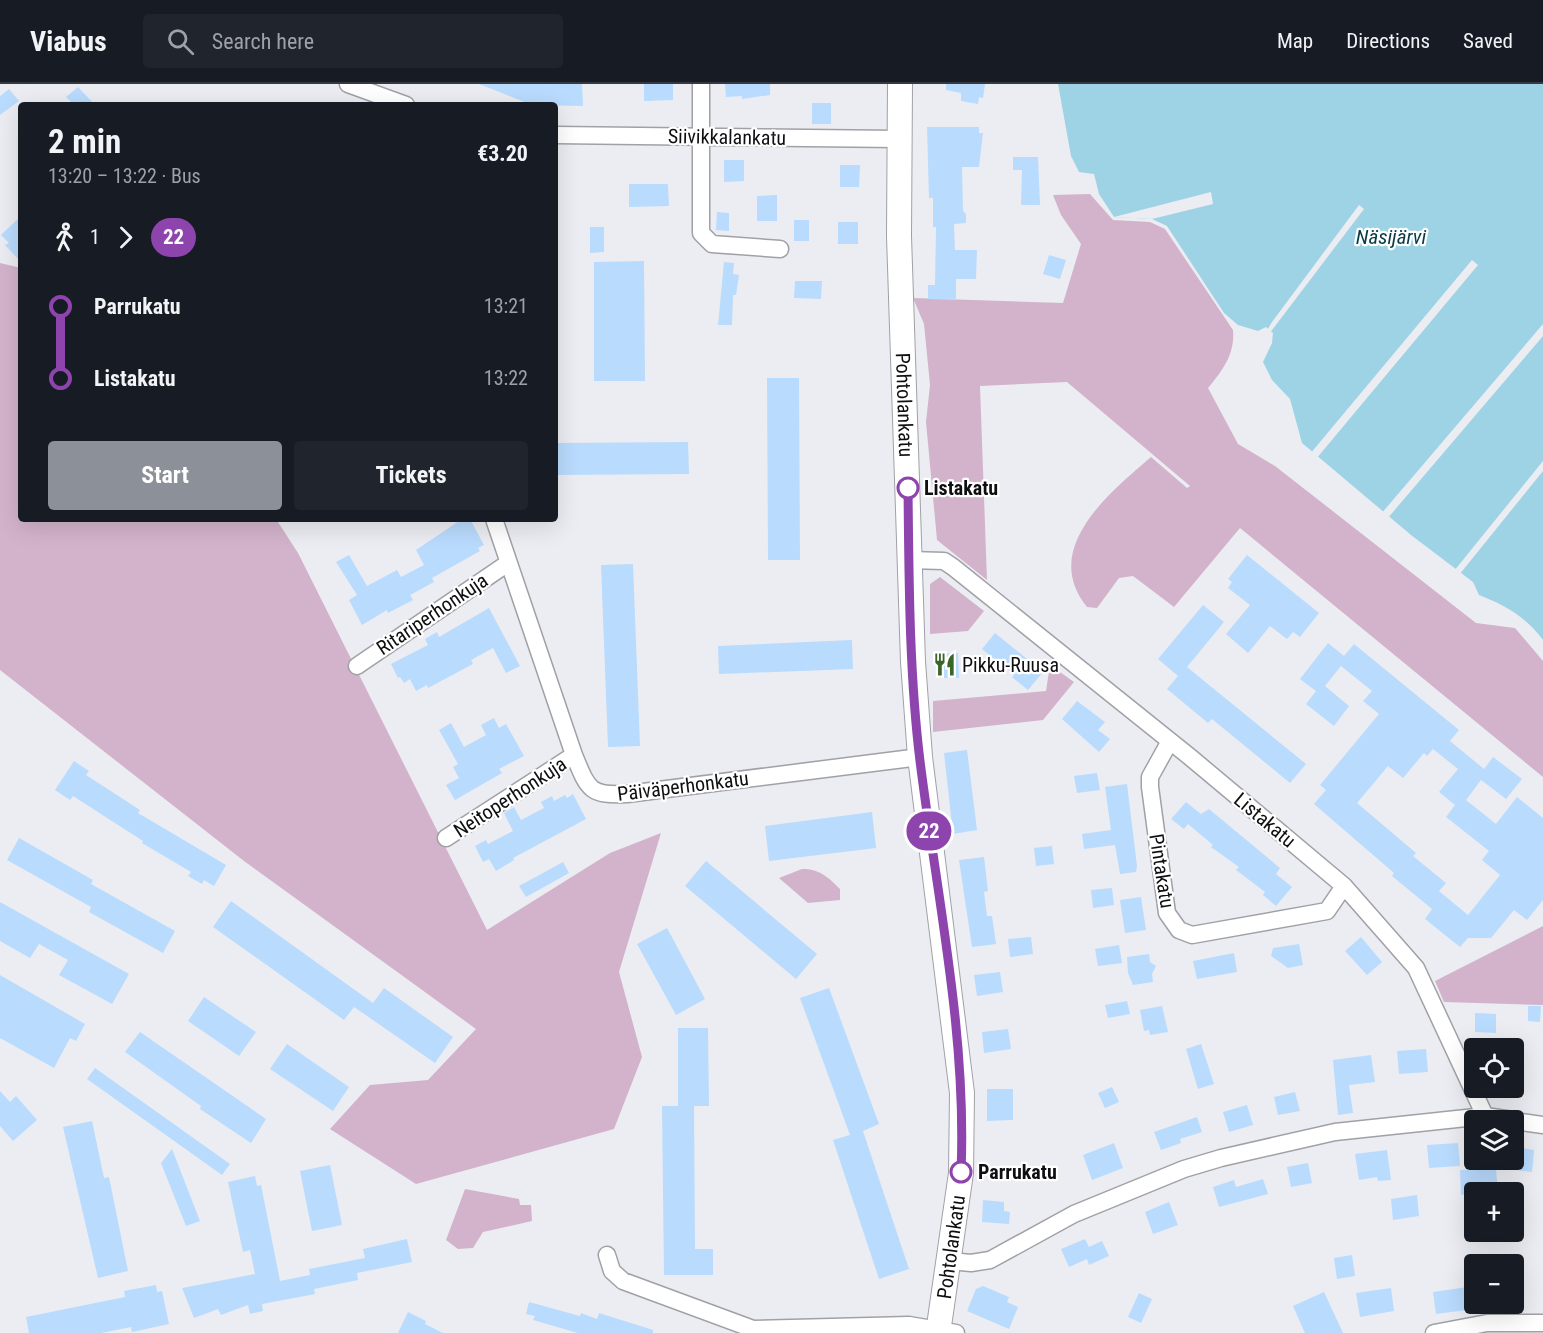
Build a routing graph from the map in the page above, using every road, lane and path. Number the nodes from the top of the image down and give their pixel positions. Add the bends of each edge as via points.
1 (348, 84) edge
2 (700, 84) edge
3 (900, 84) edge
4 (398, 102) edge
5 (558, 135) edge
6 (700, 136) junction
7 (898, 139) junction
8 (780, 249) dead end
9 (495, 522) edge
10 (909, 560) junction
11 (508, 563) junction
12 (357, 666) dead end
13 (1170, 741) junction
14 (574, 755) junction
15 (920, 757) junction
16 (446, 838) dead end
17 (1344, 886) junction
18 (1482, 1110) edge
19 (1464, 1118) edge
20 (1524, 1122) edge
21 (1543, 1125) edge
22 (607, 1255) dead end
23 (950, 1261) junction
24 (1543, 1323) edge
25 (944, 1332) edge
26 (1434, 1333) edge

1 - 4 street
2 - 6 street
3 - 7 main road, Pohtolankatu
5 - 6 street, Siivikkalankatu
6 - 7 street, Siivikkalankatu
6 - 8 street via 701,233 705,240 712,244
7 - 10 main road, Pohtolankatu
9 - 11 street, Päiväperhonkatu
10 - 13 street, Listakatu via 944,561 953,567
10 - 15 main road, Pohtolankatu
11 - 12 street, Ritariperhonkuja
11 - 14 street, Päiväperhonkatu
13 - 17 street, Listakatu
13 - 17 street, Pintakatu via 1150,777 1150,787 1167,913 1179,930 1192,935 1327,911
14 - 15 street, Päiväperhonkatu via 589,788 605,795
14 - 16 street, Neitoperhonkuja
15 - 23 main road, Pohtolankatu via 963,1093 961,1173
17 - 18 street, Listakatu via 1416,968
19 - 23 street via 1335,1132 1221,1158 1074,1214 990,1260
20 - 21 street
22 - 25 street via 612,1271 623,1281 753,1329 909,1325
23 - 25 main road, Pohtolankatu
24 - 26 street via 1487,1323

